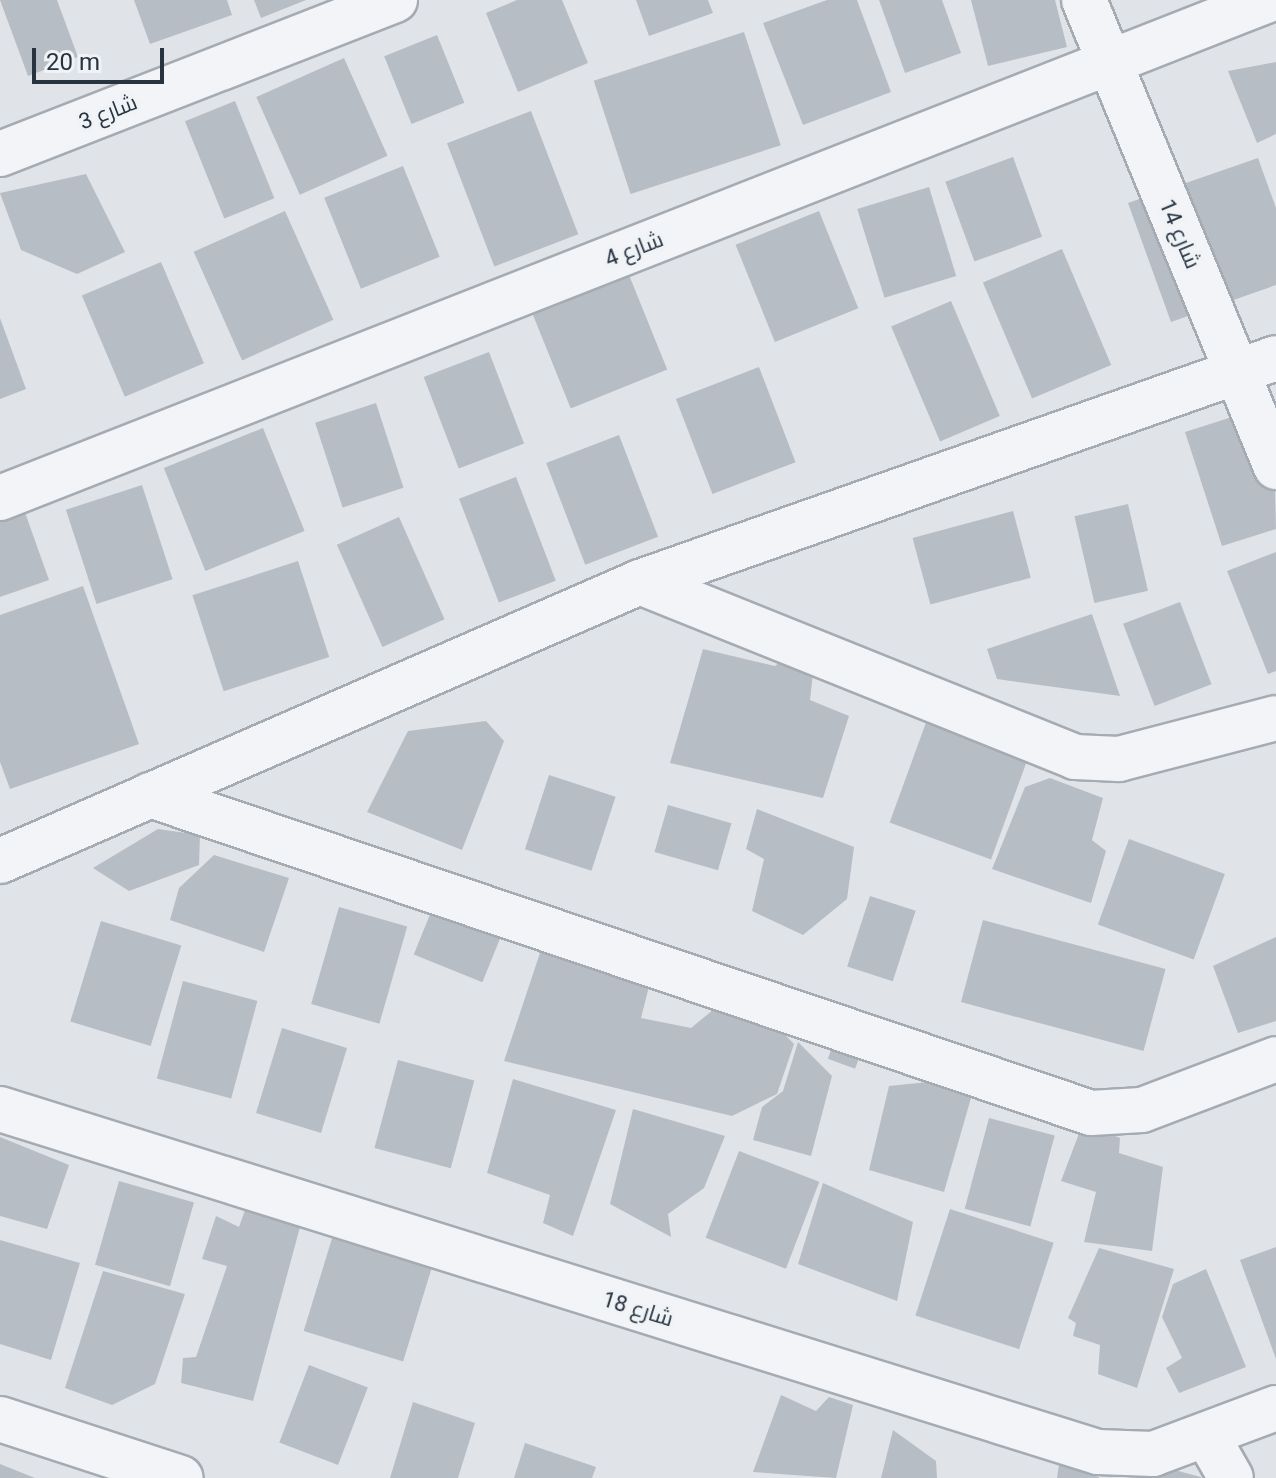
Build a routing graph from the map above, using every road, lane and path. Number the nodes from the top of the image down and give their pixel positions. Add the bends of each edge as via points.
1 (395, 0) edge
2 (1084, 0) edge
3 (1268, 0) edge
4 (1108, 63) junction
5 (0, 154) edge
6 (1257, 365) edge
7 (1276, 467) edge
8 (0, 498) edge
9 (640, 582) junction
10 (1276, 718) edge
11 (150, 795) junction
12 (0, 861) edge
13 (1276, 1059) edge
14 (0, 1109) edge
15 (1276, 1408) edge
16 (0, 1419) edge
17 (1207, 1436) junction
18 (181, 1478) edge
19 (1231, 1478) edge

1 - 5 street, شارع 3
2 - 4 street, شارع 14
3 - 4 street, شارع 4
4 - 6 street, شارع 14
4 - 8 street, شارع 4
6 - 7 street, شارع 14
6 - 9 street
9 - 10 street via 1075,757 1119,759
9 - 11 street
11 - 12 street
11 - 13 street via 1091,1113 1142,1110
14 - 17 street, شارع 18 via 1098,1452 1153,1454
15 - 17 street, شارع 18
16 - 18 street
17 - 19 street

